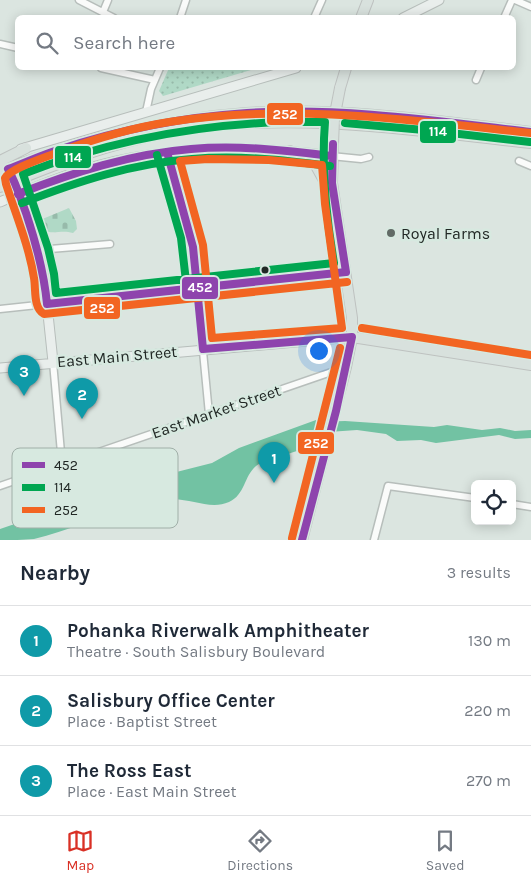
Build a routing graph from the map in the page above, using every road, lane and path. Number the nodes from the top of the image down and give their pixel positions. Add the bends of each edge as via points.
1 (78, 0) edge
2 (108, 0) edge
3 (186, 0) edge
4 (322, 0) edge
5 (368, 0) edge
6 (439, 0) edge
7 (513, 0) edge
8 (531, 7) edge
9 (103, 12) junction
10 (108, 15) edge
11 (181, 15) edge
12 (315, 15) edge
13 (363, 15) edge
14 (409, 15) edge
15 (506, 15) edge
16 (0, 44) edge
17 (15, 47) edge
18 (110, 70) edge
19 (159, 70) edge
20 (289, 70) edge
21 (345, 70) edge
22 (480, 70) edge
23 (155, 80) junction
24 (476, 80) dead end
25 (146, 112) junction
26 (531, 132) edge
27 (531, 143) edge
28 (26, 148) junction
29 (290, 151) junction
30 (167, 152) junction
31 (0, 156) edge
32 (331, 156) junction
33 (369, 157) dead end
34 (519, 161) dead end
35 (531, 166) edge
36 (3, 167) edge
37 (15, 181) junction
38 (0, 188) edge
39 (18, 194) junction
40 (334, 198) junction
41 (0, 202) edge
42 (110, 244) dead end
43 (38, 250) junction
44 (346, 272) junction
45 (197, 289) junction
46 (46, 304) junction
47 (0, 309) edge
48 (352, 337) junction
49 (203, 349) junction
50 (53, 362) junction
51 (531, 365) edge
52 (346, 367) junction
53 (0, 368) edge
54 (209, 414) junction
55 (61, 448) edge
56 (109, 448) edge
57 (12, 482) edge
58 (0, 486) edge
59 (471, 497) edge
60 (516, 505) edge
61 (531, 507) edge
62 (302, 540) edge
63 (374, 540) edge

1 - 9 street
2 - 9 street
3 - 11 street
4 - 12 street
5 - 13 main road
6 - 14 street
7 - 8 street
7 - 15 street
9 - 10 street
16 - 17 street
18 - 23 street
19 - 23 street
20 - 25 street
21 - 32 main road, bridge via 334,119
22 - 24 street
23 - 25 street
25 - 28 street
26 - 36 main road via 354,114 247,114 125,132
27 - 37 main road via 383,126 254,123 170,132 130,141 86,153
28 - 31 street
28 - 36 main road
29 - 30 street via 207,149
29 - 32 street
29 - 40 main road via 315,164
30 - 39 street via 98,165
30 - 45 street via 191,236
32 - 33 street
32 - 40 main road
34 - 35 street
36 - 37 street
37 - 38 main road
37 - 39 street
39 - 41 street
39 - 43 street
40 - 44 main road
42 - 43 street
43 - 46 street
44 - 45 street
44 - 48 main road
45 - 46 street
45 - 49 street
46 - 47 street
46 - 50 street
48 - 49 street, East Main Street
48 - 51 main road, East Main Street
48 - 52 main road
49 - 50 street, East Main Street
49 - 54 street
50 - 53 street, East Main Street
50 - 55 street
52 - 54 street, East Market Street
52 - 62 main road
54 - 56 street, East Market Street
57 - 58 street, East Market Street
59 - 63 street via 388,486
60 - 61 street

